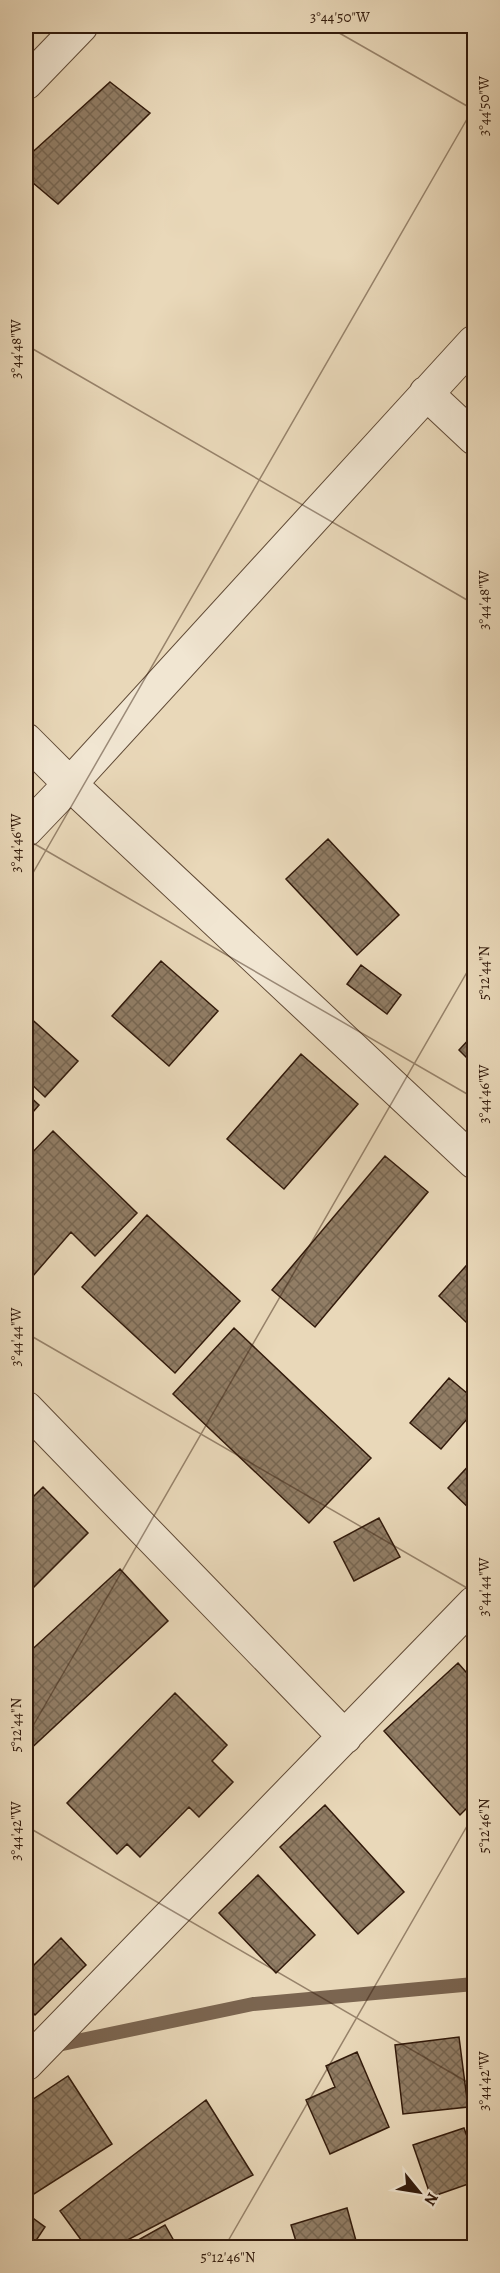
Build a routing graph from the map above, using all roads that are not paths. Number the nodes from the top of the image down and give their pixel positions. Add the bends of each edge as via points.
1 (81, 26) edge
2 (26, 83) edge
3 (474, 342) edge
4 (426, 393) junction
5 (474, 438) edge
6 (26, 740) edge
7 (70, 784) junction
8 (26, 830) edge
9 (474, 1162) edge
10 (26, 1408) edge
11 (474, 1603) edge
12 (345, 1737) junction
13 (26, 2064) edge

1 - 2 street
3 - 4 street
4 - 5 street
4 - 7 street
6 - 7 street
7 - 8 street
7 - 9 street
10 - 12 street
11 - 12 street
12 - 13 street

